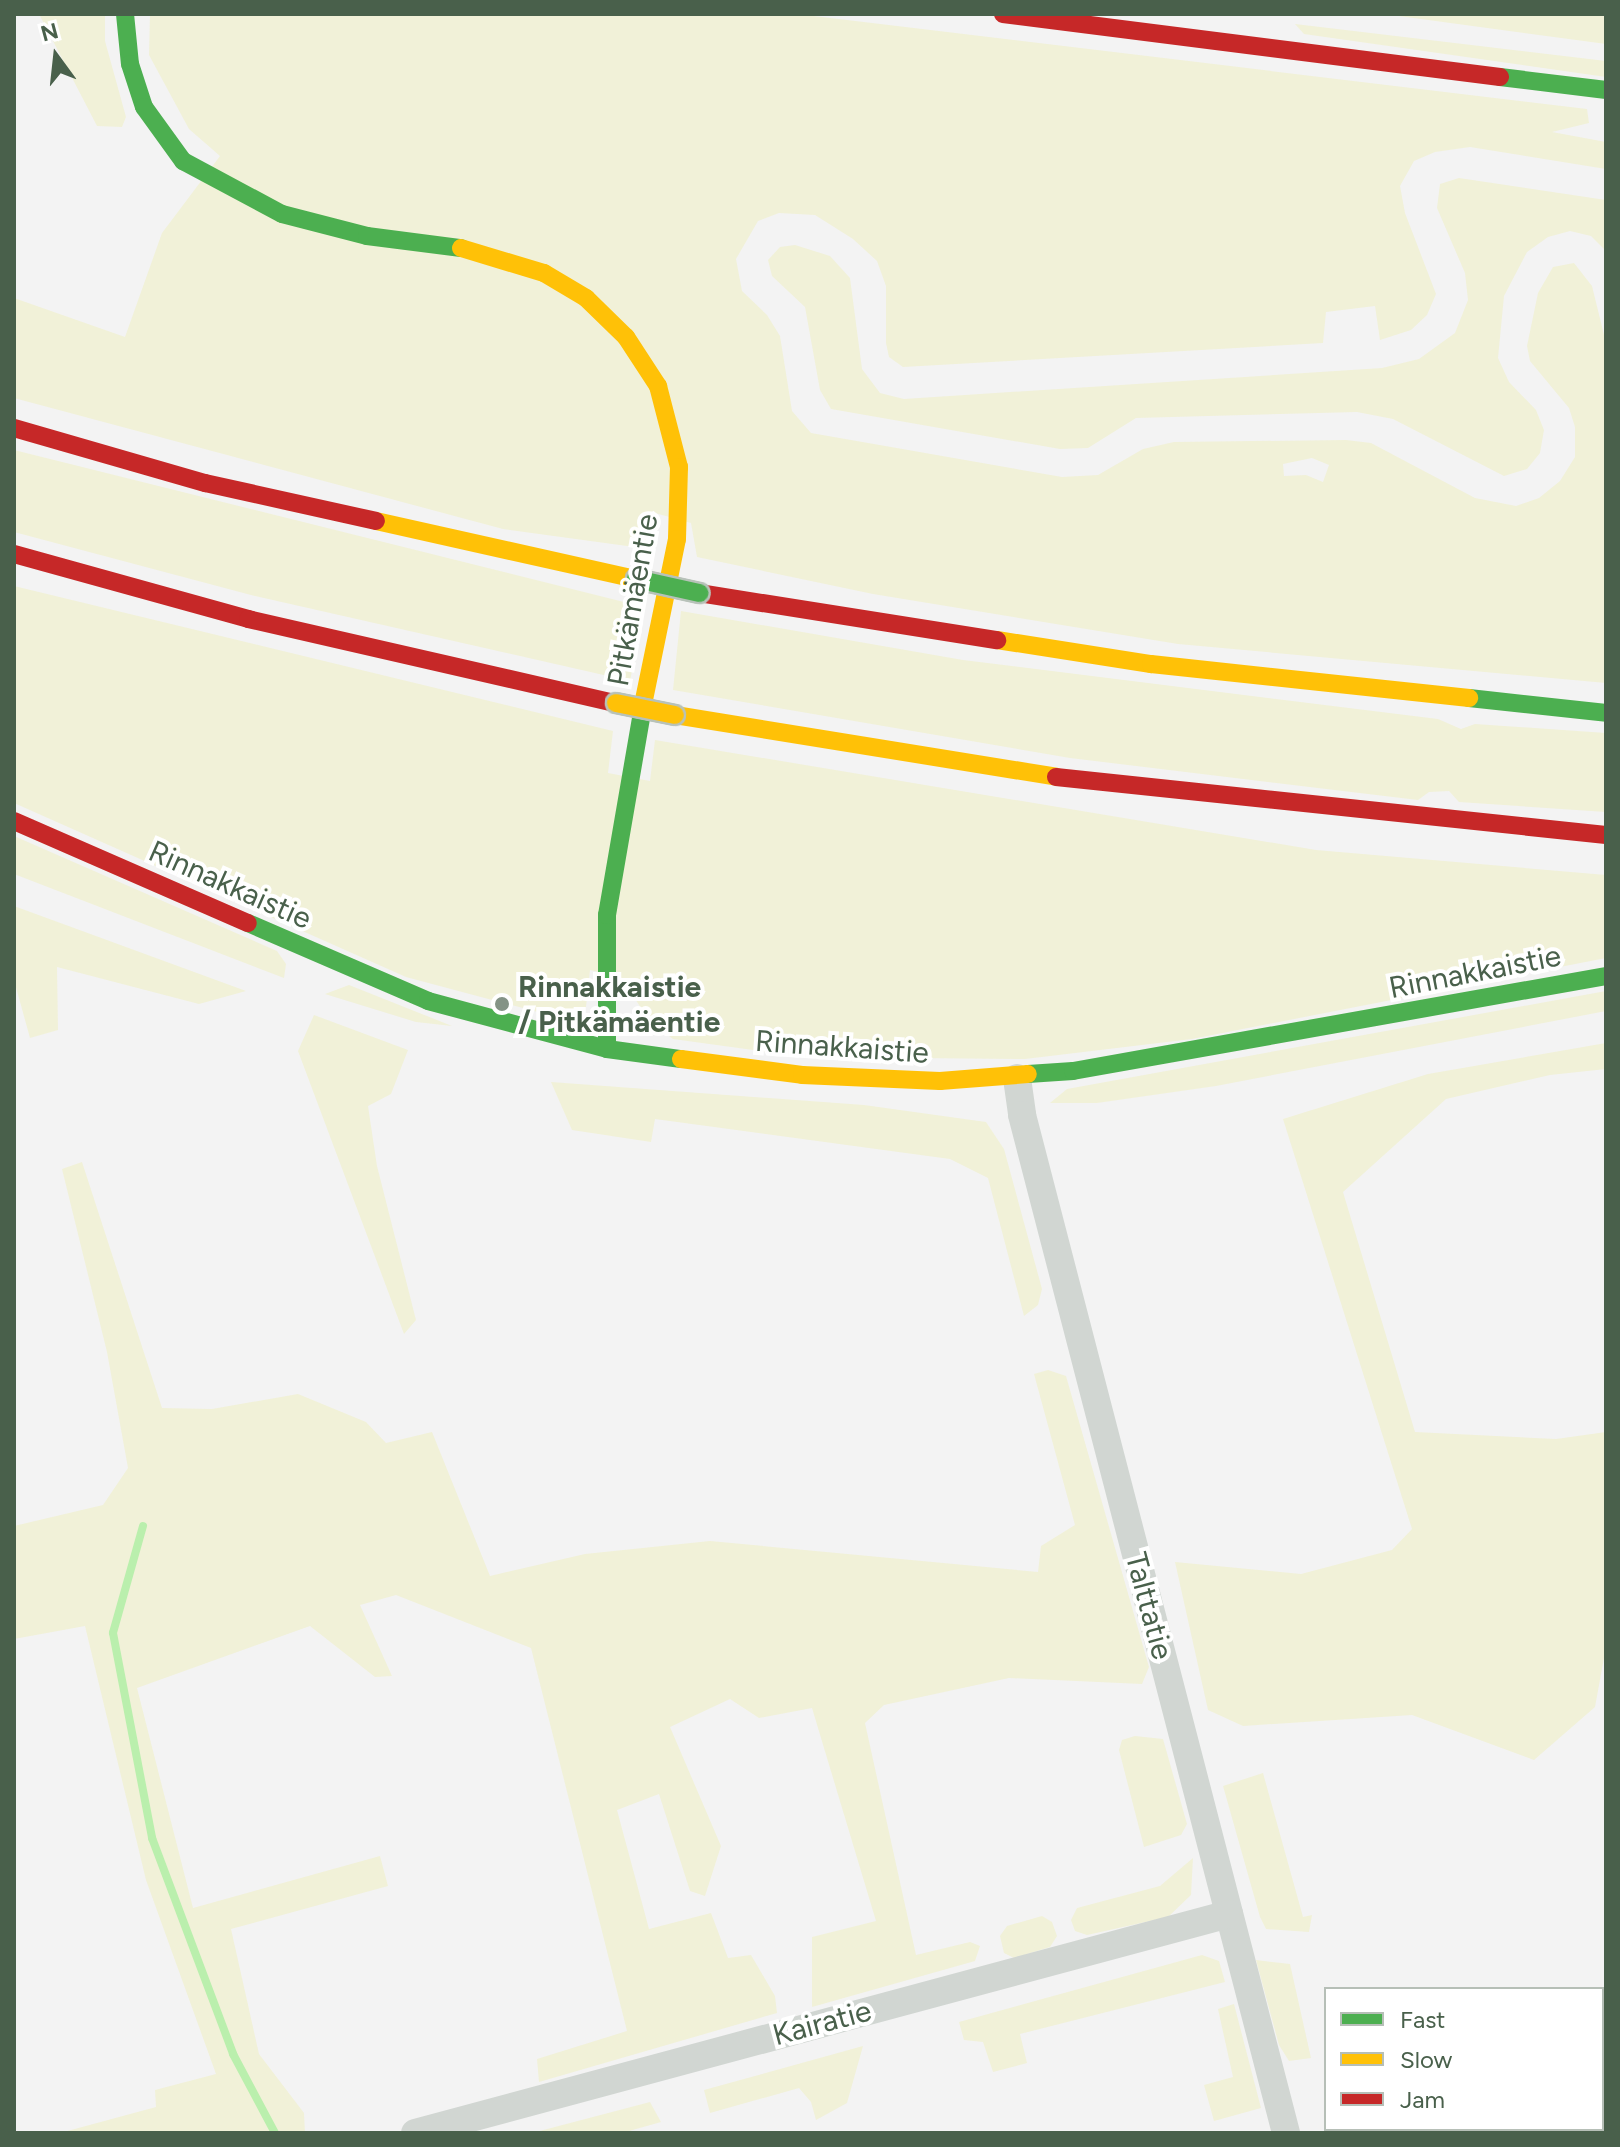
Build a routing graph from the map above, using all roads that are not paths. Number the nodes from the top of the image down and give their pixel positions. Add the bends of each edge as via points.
1 (125, 14) edge
2 (1003, 14) edge
3 (1606, 90) edge
4 (14, 428) edge
5 (14, 554) edge
6 (1606, 713) edge
7 (14, 821) edge
8 (1606, 835) edge
9 (1606, 976) edge
10 (607, 1049) junction
11 (1017, 1078) junction
12 (1229, 1914) junction
13 (415, 2133) edge
14 (1286, 2133) edge

1 - 10 main road, Pitkämäentie via 130,64 144,107 183,161 282,214 367,236 453,246 544,273 586,298 626,337 658,386 679,467 677,539 625,791 607,915
2 - 3 main road via 1225,36
4 - 6 main road, bridge via 205,483 699,593 1151,664
5 - 8 main road, bridge via 248,619 675,715 1114,787
7 - 10 main road, Rinnakkaistie via 428,1001
9 - 11 main road, Rinnakkaistie via 1179,1056
10 - 11 main road, Rinnakkaistie via 830,1077
11 - 12 street, Talttatie via 1025,1127
12 - 13 street, Kairatie
12 - 14 street, Talttatie

